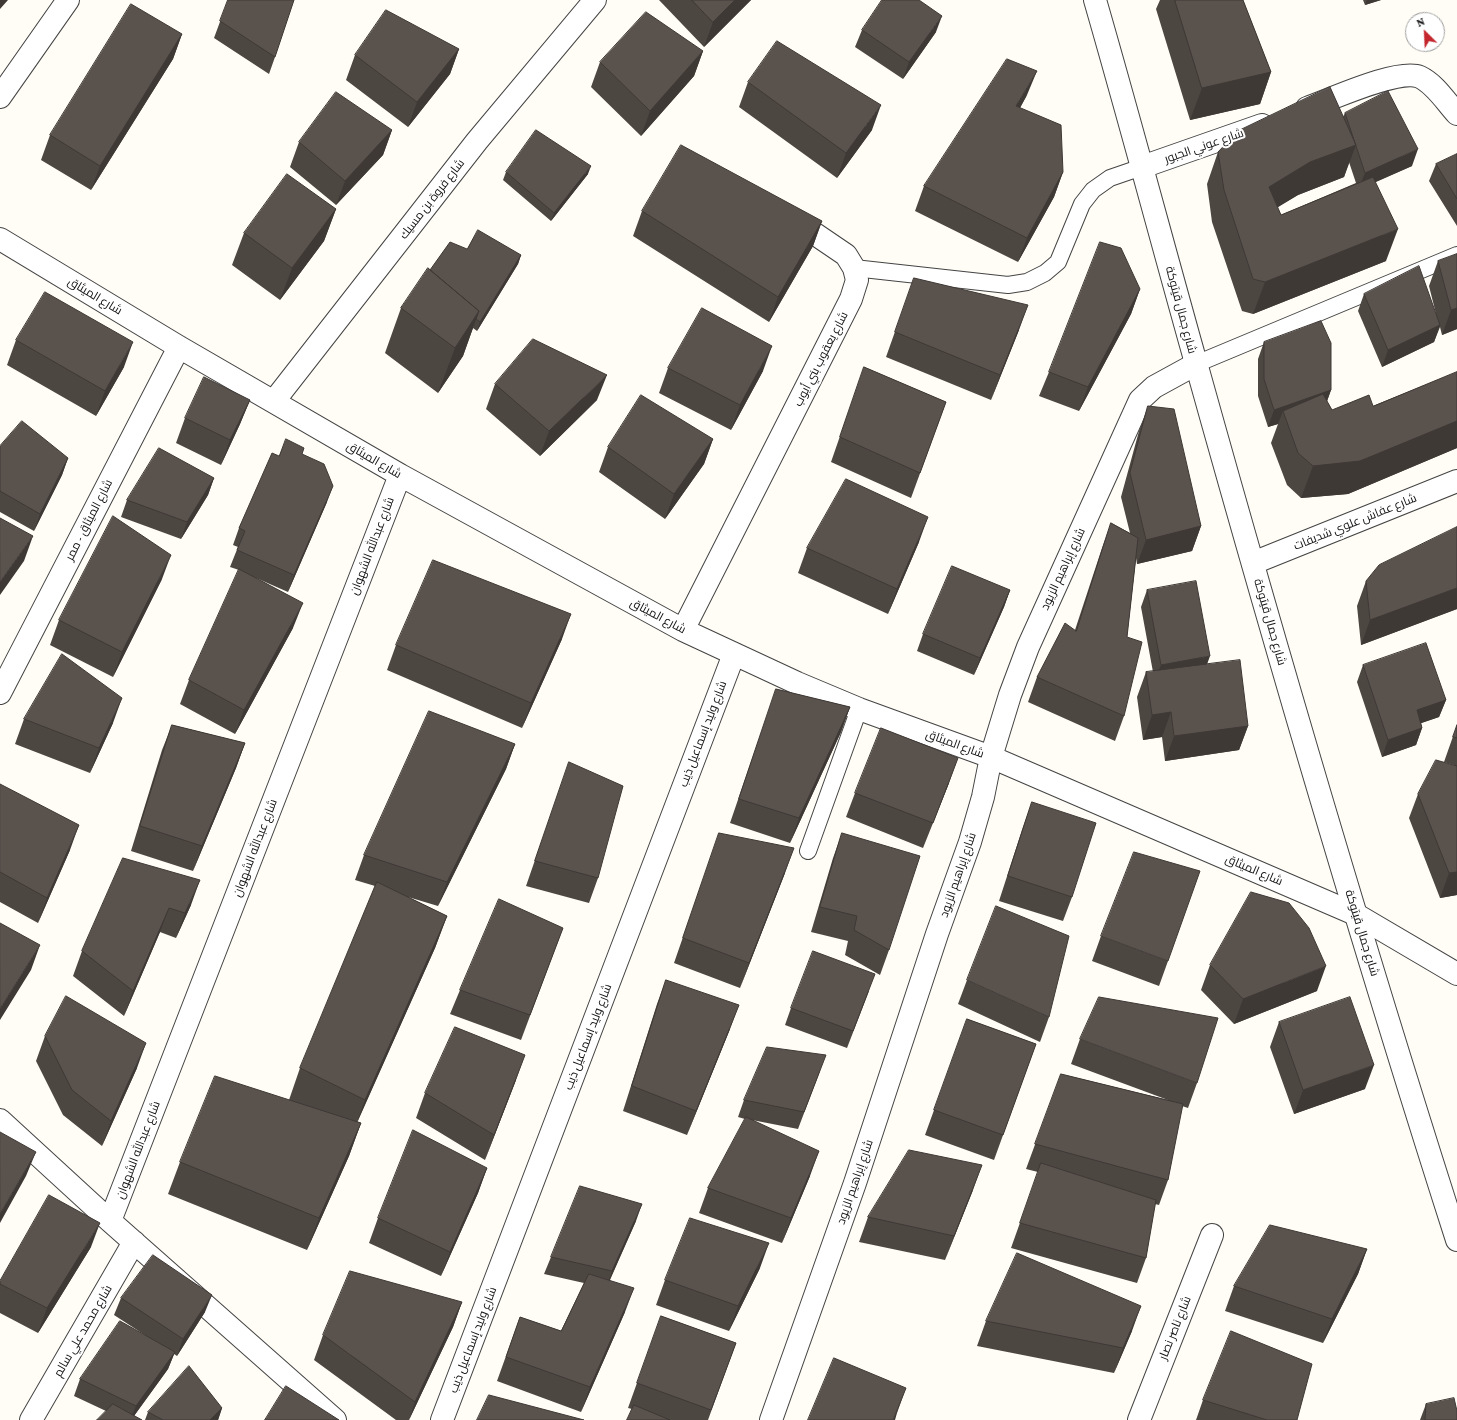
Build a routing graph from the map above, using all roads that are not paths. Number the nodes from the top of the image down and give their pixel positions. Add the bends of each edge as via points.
1 (68, 0) edge
2 (595, 0) edge
3 (1095, 0) edge
4 (0, 97) edge
5 (1457, 114) edge
6 (1142, 167) junction
7 (774, 207) edge
8 (2, 245) edge
9 (1457, 255) edge
10 (854, 268) junction
11 (179, 347) junction
12 (1196, 364) junction
13 (274, 401) junction
14 (400, 475) junction
15 (1457, 482) edge
16 (1253, 563) junction
17 (683, 630) junction
18 (734, 654) junction
19 (0, 692) edge
20 (859, 709) junction
21 (991, 757) junction
22 (808, 852) dead end
23 (1355, 914) junction
24 (1457, 974) edge
25 (0, 1120) edge
26 (110, 1221) junction
27 (1212, 1235) dead end
28 (1457, 1240) edge
29 (134, 1242) junction
30 (32, 1420) edge
31 (335, 1420) edge
32 (442, 1420) edge
33 (771, 1420) edge
34 (1139, 1420) edge

1 - 4 street
2 - 13 street, شارع فروة بن مسيك via 477,141
3 - 6 street, شارع جمال قيتوكة
5 - 6 street, شارع عوني الجبور via 1432,85 1419,77 1400,76 1373,83
6 - 10 lane via 1110,178 1093,190 1082,204 1058,262 1045,273 1027,282 1008,285
6 - 12 street, شارع جمال قيتوكة
7 - 10 street via 846,255
8 - 11 street, شارع الميثاق
9 - 12 lane
10 - 17 street, شارع يعقوب بني أيوب via 857,280 851,299
11 - 13 street, شارع الميثاق
11 - 19 street, شارع الميثاق - ممر
12 - 16 street, شارع جمال قيتوكة
12 - 21 street, شارع إبراهيم الزيود via 1154,387 1140,400 1028,647
13 - 14 street, شارع الميثاق
14 - 17 street, شارع الميثاق
14 - 26 street, شارع عبدالله الشهوان
15 - 16 street, شارع عفاش علوي شديفات
16 - 23 street, شارع جمال قيتوكة
17 - 18 street, شارع الميثاق
18 - 20 street, شارع الميثاق
18 - 32 street, شارع وليد إسماعيل ذيب
20 - 21 street, شارع الميثاق
20 - 22 lane
21 - 23 street, شارع الميثاق
21 - 33 street, شارع إبراهيم الزيود via 970,842 855,1183
23 - 24 street, شارع الميثاق
23 - 28 street, شارع جمال قيتوكة
25 - 26 street
26 - 29 street
27 - 34 street, شارع ناصر نصار
29 - 30 street, شارع محمد علي سالم
29 - 31 street

